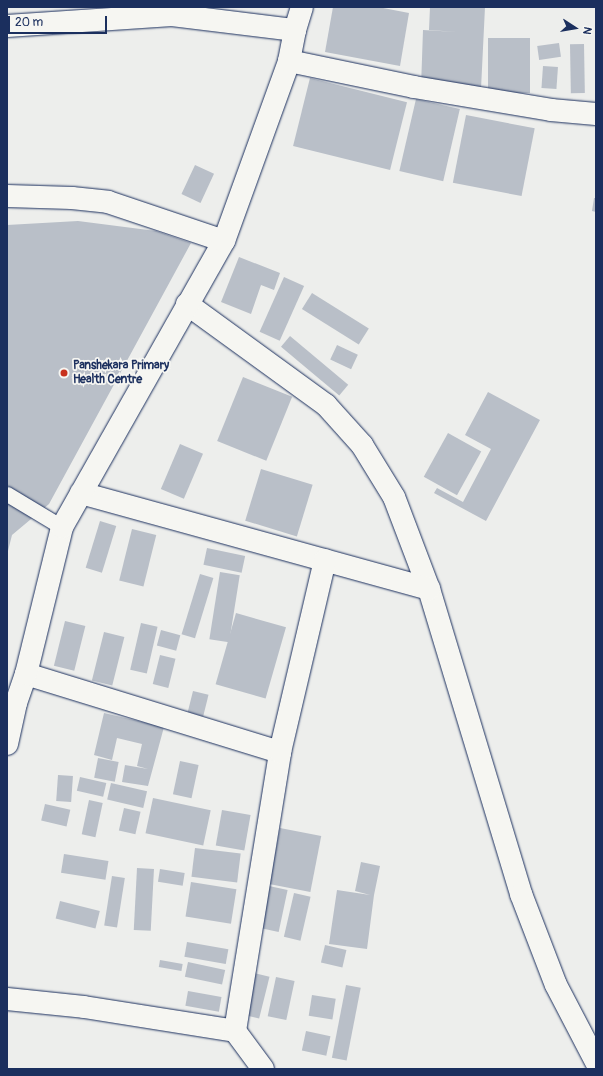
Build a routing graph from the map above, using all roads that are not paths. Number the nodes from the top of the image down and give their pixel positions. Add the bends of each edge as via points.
1 (302, 7) edge
2 (172, 11) edge
3 (7, 26) edge
4 (295, 30) junction
5 (289, 62) junction
6 (596, 114) edge
7 (7, 196) edge
8 (224, 241) junction
9 (187, 304) junction
10 (7, 494) edge
11 (81, 494) junction
12 (62, 527) junction
13 (324, 560) junction
14 (429, 589) junction
15 (26, 674) junction
16 (11, 703) edge
17 (7, 744) edge
18 (280, 752) junction
19 (7, 999) edge
20 (235, 1031) junction
21 (596, 1062) edge
22 (263, 1069) edge

1 - 4 street
2 - 3 street
2 - 4 street
4 - 5 street
5 - 6 street via 414,87 551,110
5 - 8 street
7 - 8 street via 108,202
8 - 9 street
9 - 11 street
9 - 14 street via 326,405 362,445 394,497
10 - 12 lane
11 - 12 street
11 - 13 street
12 - 15 street
13 - 14 street
13 - 18 street
14 - 21 street via 521,894 556,985
15 - 16 street
15 - 18 street
16 - 17 street
18 - 20 street
19 - 20 street
20 - 22 street

